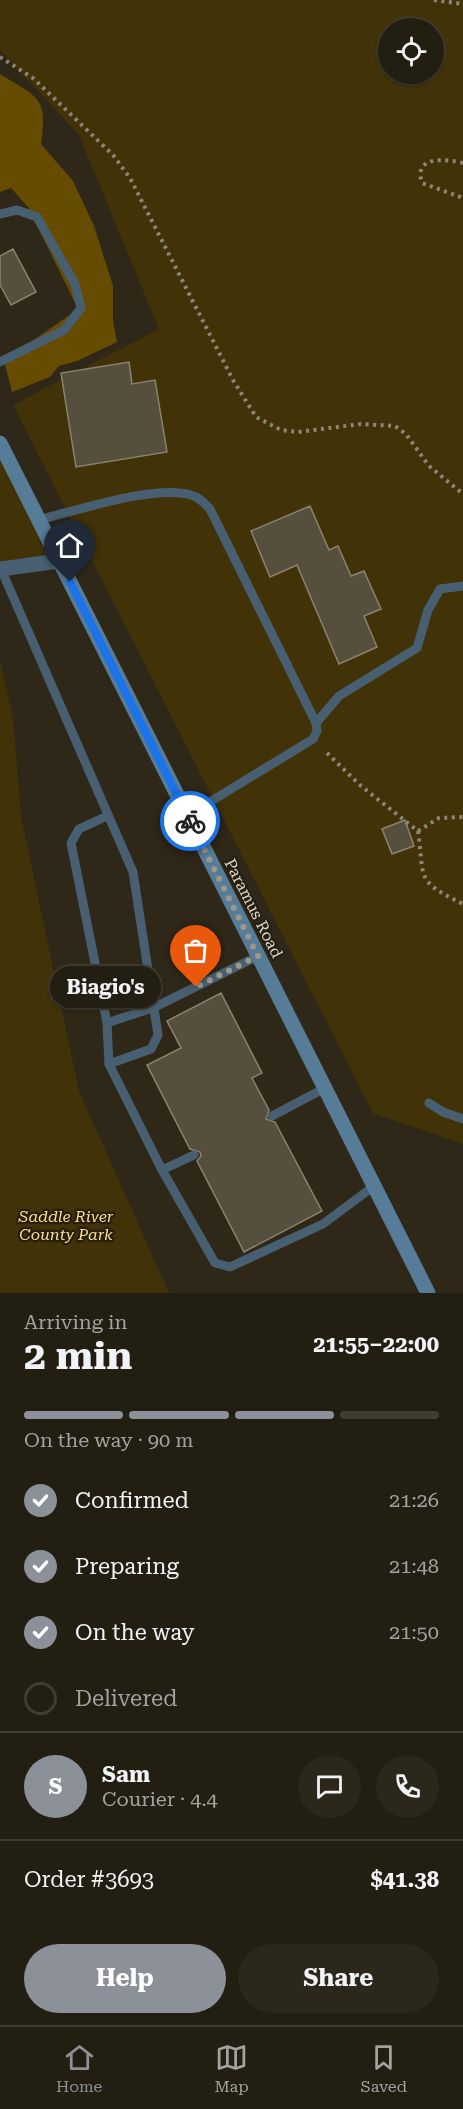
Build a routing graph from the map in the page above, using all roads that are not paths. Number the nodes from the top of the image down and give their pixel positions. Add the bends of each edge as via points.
1 (0, 214) edge
2 (0, 362) edge
3 (0, 443) edge
4 (38, 520) junction
5 (59, 561) junction
6 (1, 569) edge
7 (463, 586) edge
8 (316, 723) junction
9 (107, 816) junction
10 (187, 816) junction
11 (258, 956) junction
12 (156, 1007) junction
13 (106, 1023) junction
14 (109, 1064) junction
15 (325, 1088) junction
16 (429, 1103) dead end
17 (272, 1116) dead end
18 (463, 1119) edge
19 (194, 1155) dead end
20 (162, 1170) junction
21 (374, 1186) junction
22 (428, 1293) edge

1 - 2 lane via 16,210 37,217 75,284 81,308 64,330
3 - 4 main road, Paramus Road
4 - 5 main road, Paramus Road
4 - 8 lane via 138,496 177,494 197,498 210,509
5 - 6 street
5 - 10 main road, Paramus Road
6 - 9 lane
7 - 8 lane via 440,589 428,610 417,648 339,696
8 - 10 lane via 313,739 302,748
9 - 12 lane via 133,872
9 - 13 lane via 79,830 71,843
10 - 11 main road, Paramus Road
11 - 12 lane
11 - 15 main road, Paramus Road
12 - 13 lane
12 - 14 lane via 158,1035 151,1049
13 - 14 lane
14 - 20 lane
15 - 17 lane
15 - 21 main road, Paramus Road
16 - 18 lane
19 - 20 lane
20 - 21 lane via 215,1263 230,1267 323,1224
21 - 22 main road, Paramus Road

